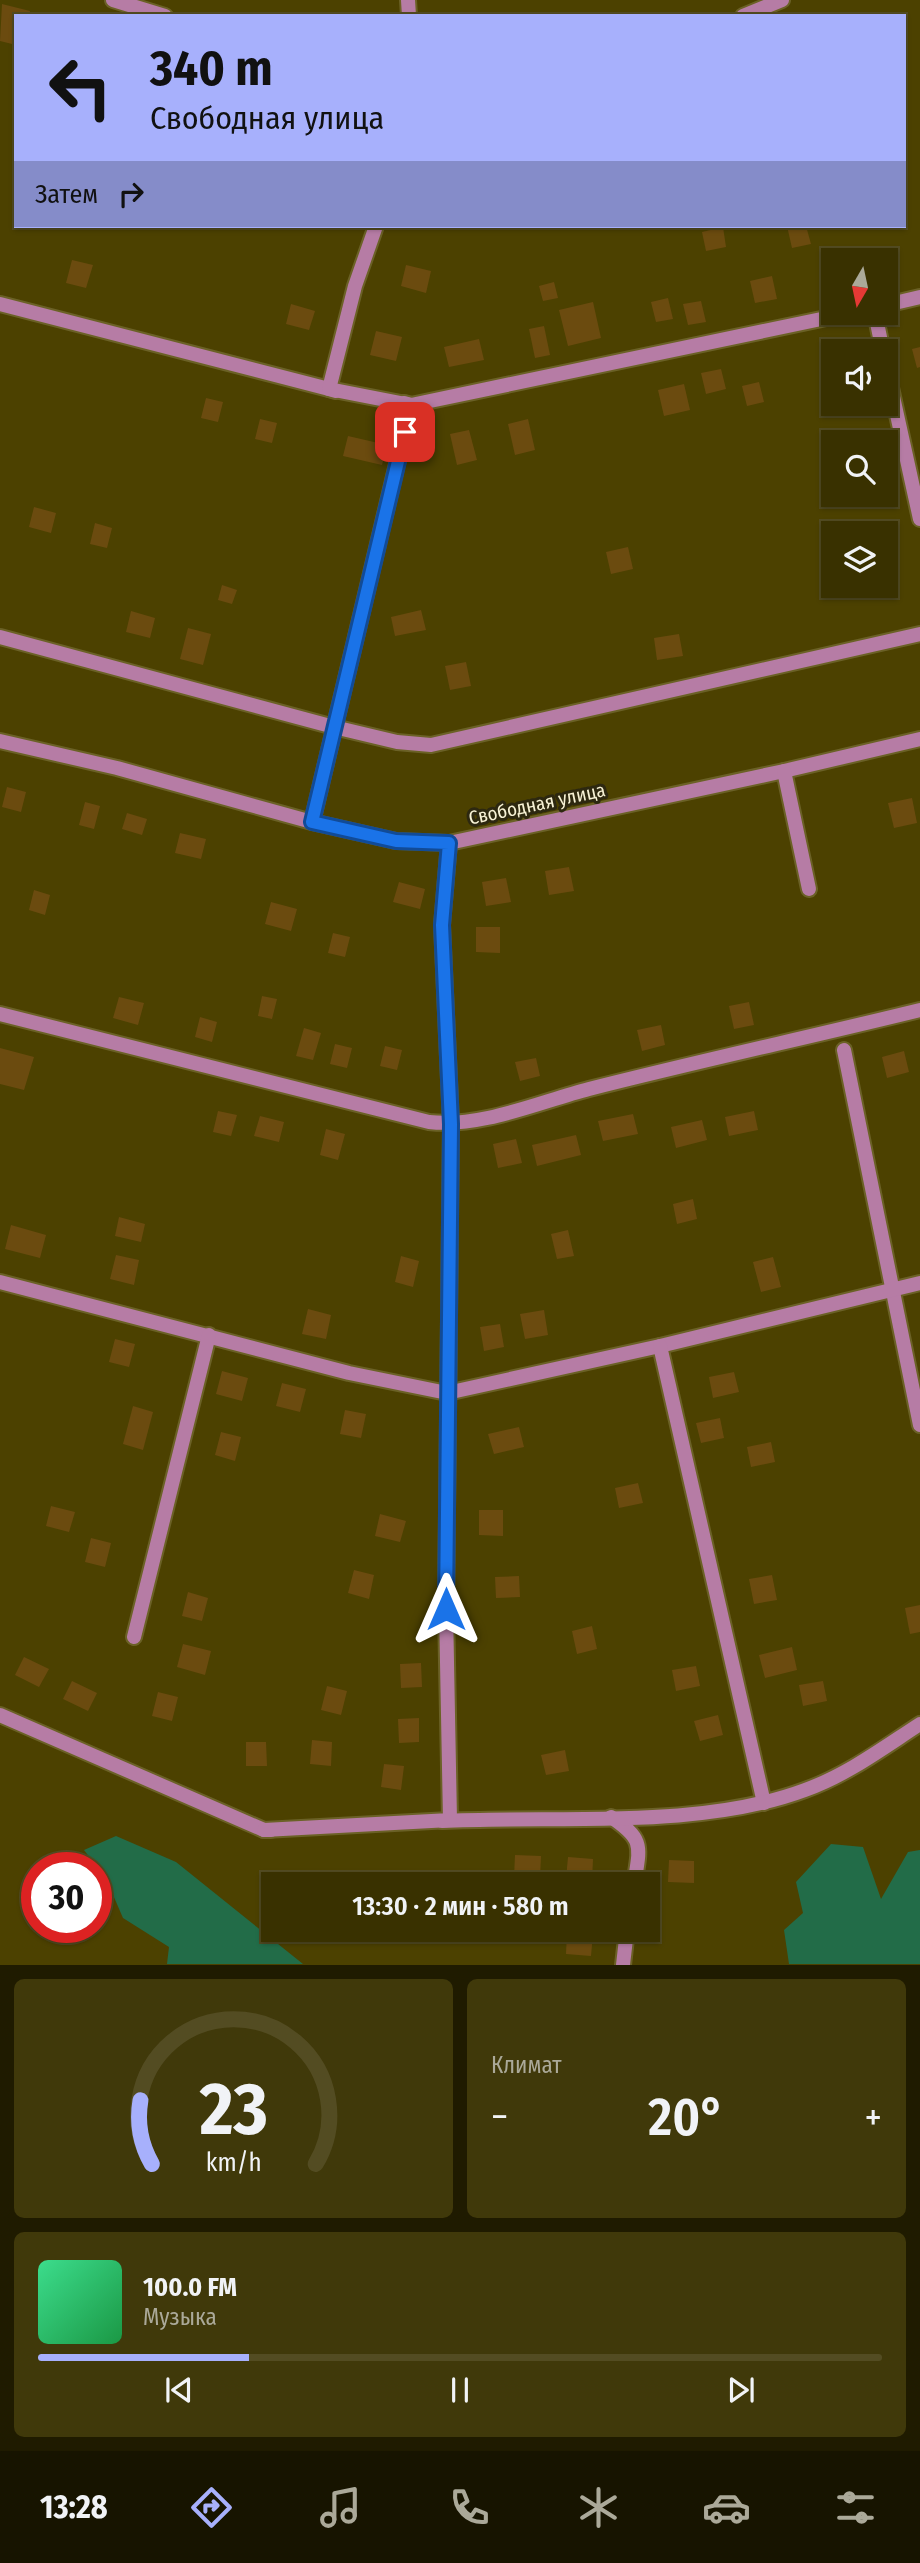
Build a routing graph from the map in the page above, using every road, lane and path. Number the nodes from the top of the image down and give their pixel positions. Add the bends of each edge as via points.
1 (113, 0) edge
2 (782, 0) edge
3 (158, 14) edge
4 (748, 14) edge
5 (375, 228) edge
6 (920, 297) edge
7 (898, 302) edge
8 (0, 304) edge
9 (821, 319) edge
10 (330, 389) junction
11 (411, 405) junction
12 (897, 416) edge
13 (920, 519) edge
14 (920, 634) edge
15 (0, 637) edge
16 (334, 727) junction
17 (920, 738) edge
18 (0, 741) edge
19 (785, 771) junction
20 (312, 822) junction
21 (449, 843) junction
22 (809, 889) dead end
23 (920, 1010) edge
24 (0, 1014) edge
25 (844, 1050) dead end
26 (451, 1124) junction
27 (0, 1282) edge
28 (920, 1283) edge
29 (893, 1290) junction
30 (209, 1335) junction
31 (660, 1346) junction
32 (447, 1393) junction
33 (920, 1425) edge
34 (134, 1637) dead end
35 (0, 1715) edge
36 (920, 1724) edge
37 (764, 1803) junction
38 (611, 1817) junction
39 (450, 1820) junction
40 (636, 1872) edge
41 (626, 1942) edge
42 (623, 1965) edge

1 - 3 street
2 - 4 street
5 - 10 street via 355,286
6 - 7 street
8 - 10 street
9 - 11 street
10 - 11 street
11 - 16 street
12 - 13 street
14 - 16 street via 431,745
15 - 16 street
16 - 20 street
17 - 19 street, Свободная улица
18 - 20 street, Свободная улица
19 - 21 street, Свободная улица
19 - 22 street
20 - 21 street, Свободная улица via 396,841
21 - 26 street via 442,925
23 - 26 street
24 - 26 street
25 - 29 street
26 - 32 street
27 - 30 street
28 - 29 street
29 - 31 street
29 - 33 street
30 - 32 street via 349,1373
30 - 34 street
31 - 32 street
31 - 37 street
32 - 39 street
35 - 39 street via 264,1830
36 - 37 street via 845,1773
37 - 38 street via 689,1814
38 - 39 street
38 - 40 street via 633,1833 639,1853
41 - 42 street

